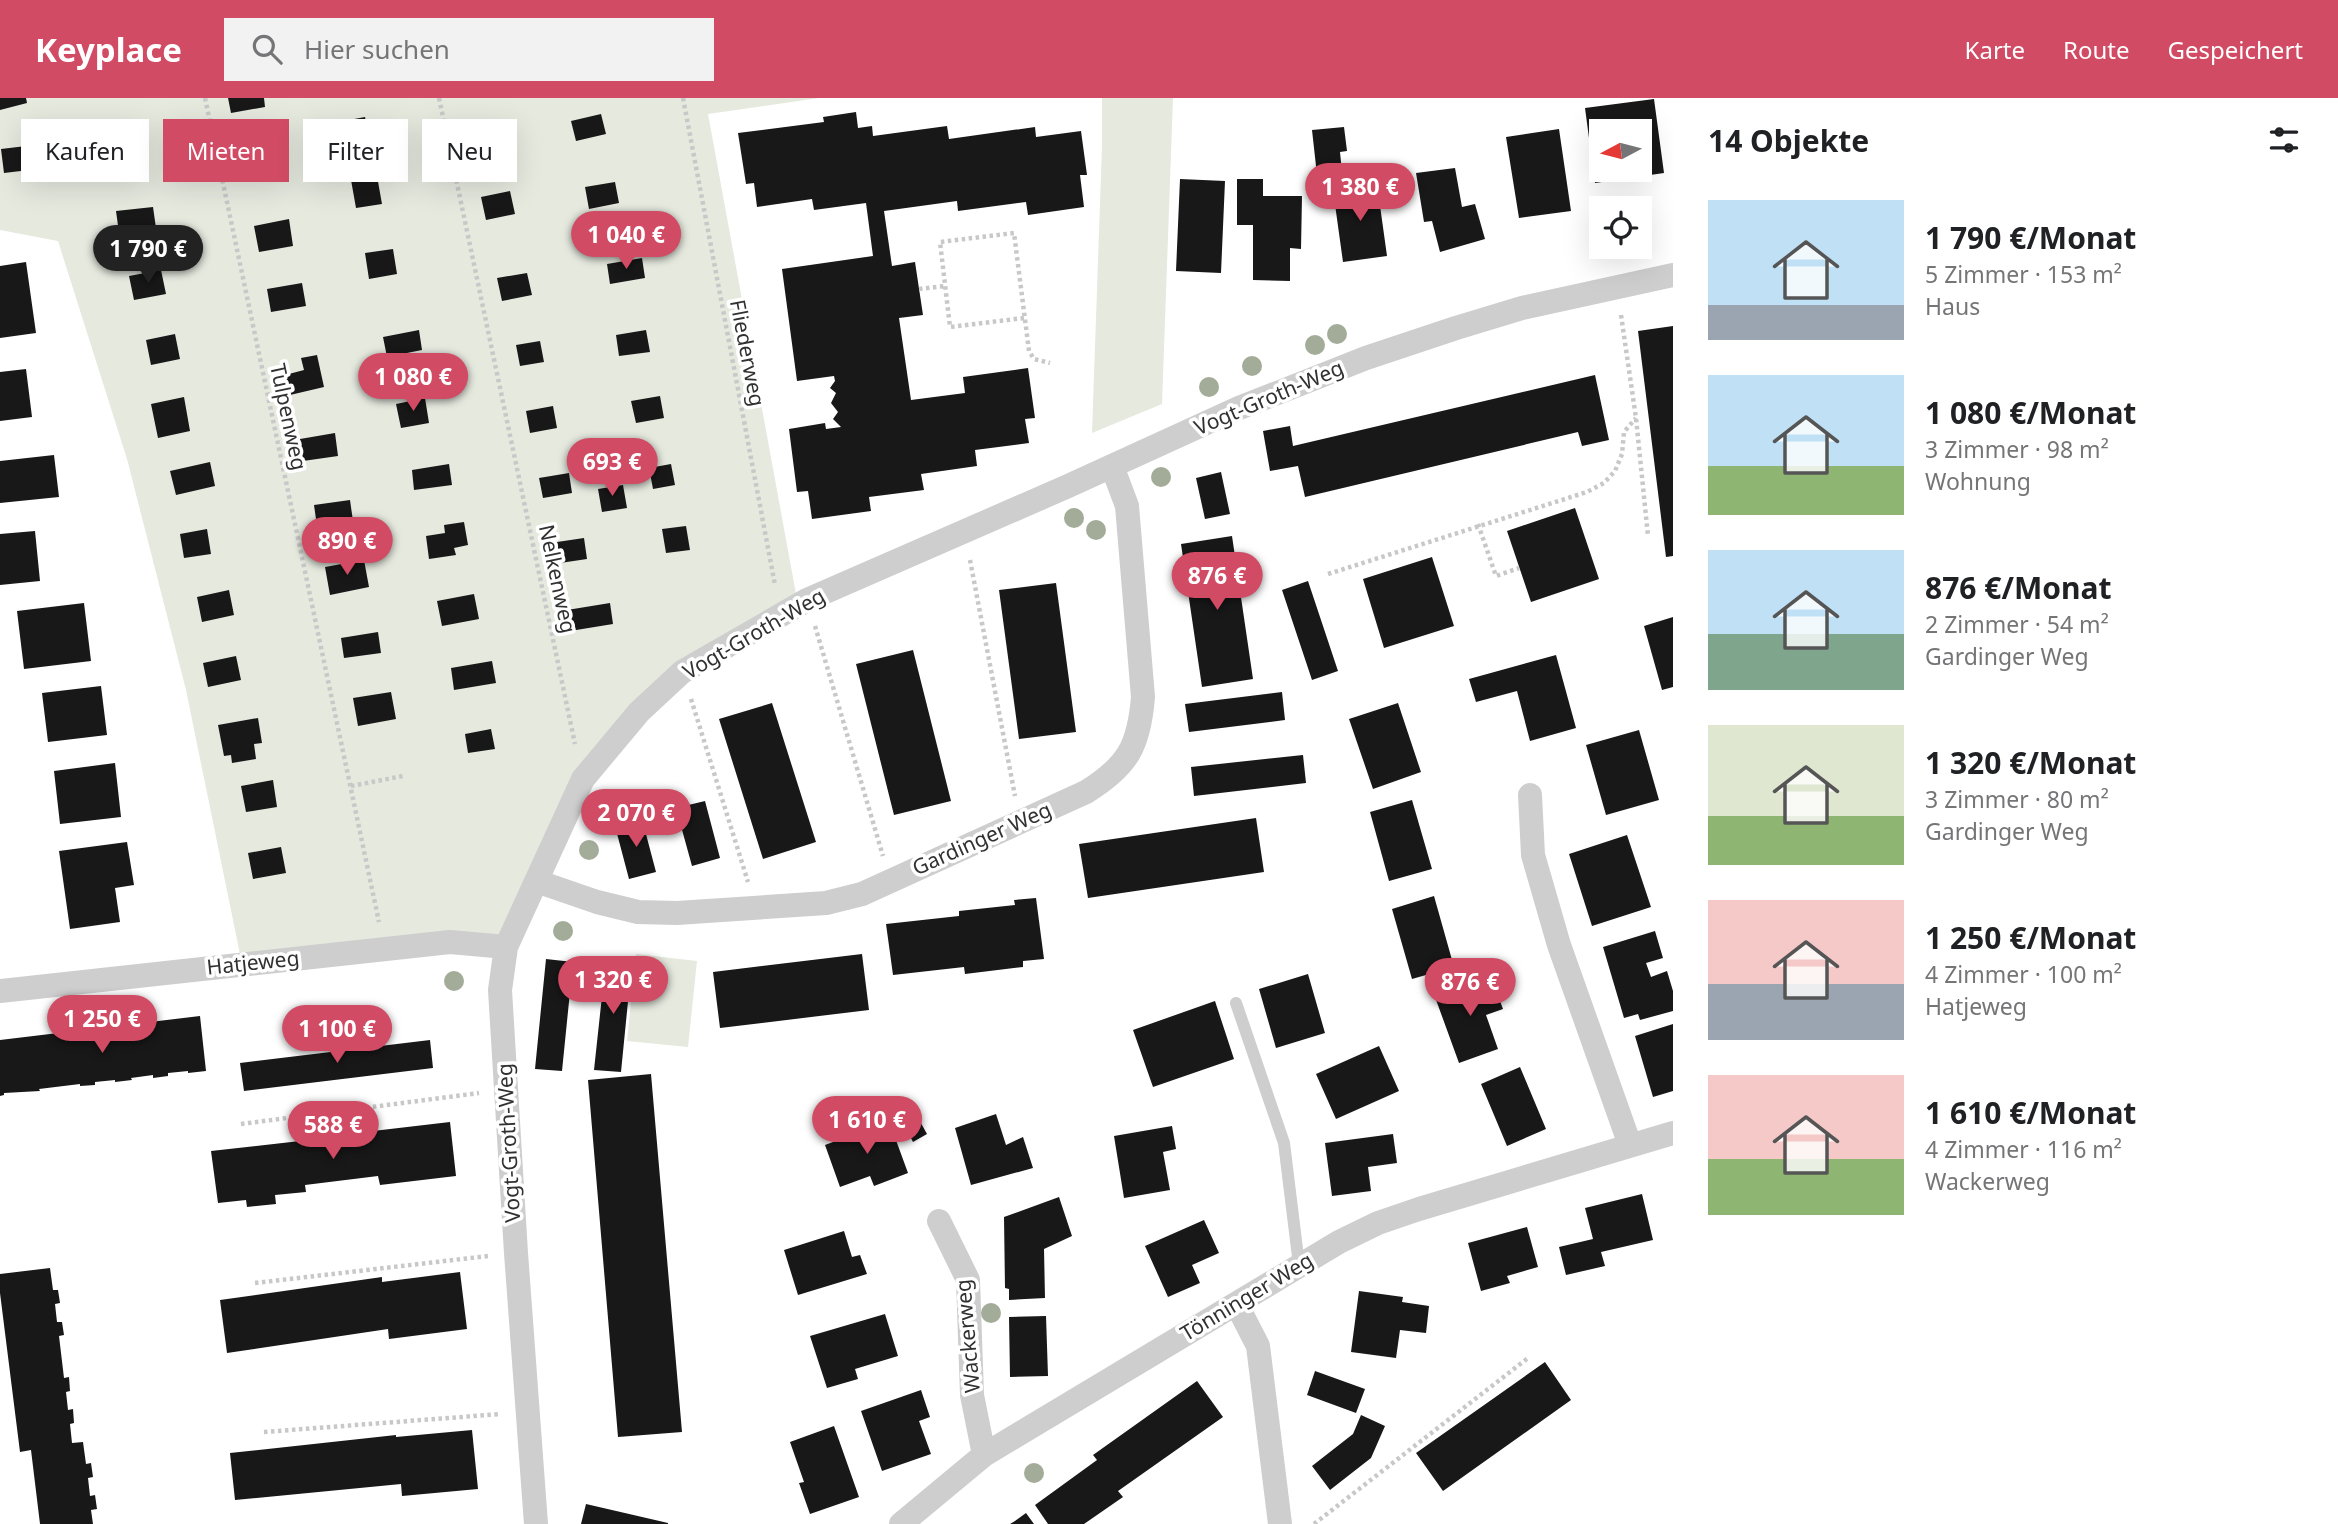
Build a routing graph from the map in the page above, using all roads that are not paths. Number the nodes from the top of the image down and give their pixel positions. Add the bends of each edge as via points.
1 (1673, 275) edge
2 (1112, 466) junction
3 (1530, 795) dead end
4 (536, 881) junction
5 (506, 947) junction
6 (0, 991) edge
7 (1236, 1003) dead end
8 (1673, 1133) edge
9 (1630, 1145) junction
10 (939, 1221) dead end
11 (1299, 1265) junction
12 (1237, 1305) junction
13 (984, 1455) junction
14 (536, 1524) edge
15 (901, 1524) edge
16 (1280, 1524) edge

1 - 2 street, Vogt-Groth-Weg via 1522,308 1366,358 1239,408
2 - 4 street, Vogt-Groth-Weg via 807,600 682,672 639,712 583,779
2 - 4 street, Gardinger Weg via 1127,506 1143,697 1135,741 1108,779 862,894 826,902 638,912
3 - 9 street via 1536,868
4 - 5 street, Vogt-Groth-Weg
5 - 6 street, Hatjeweg via 450,942
5 - 14 street, Vogt-Groth-Weg via 500,990
7 - 11 lane via 1284,1143
8 - 9 street, Tönninger Weg
9 - 11 street, Tönninger Weg via 1378,1223
10 - 13 street, Wackerweg via 968,1280 972,1395
11 - 12 street, Tönninger Weg
12 - 13 street, Tönninger Weg
12 - 16 street via 1258,1346
13 - 15 street, Tönninger Weg

